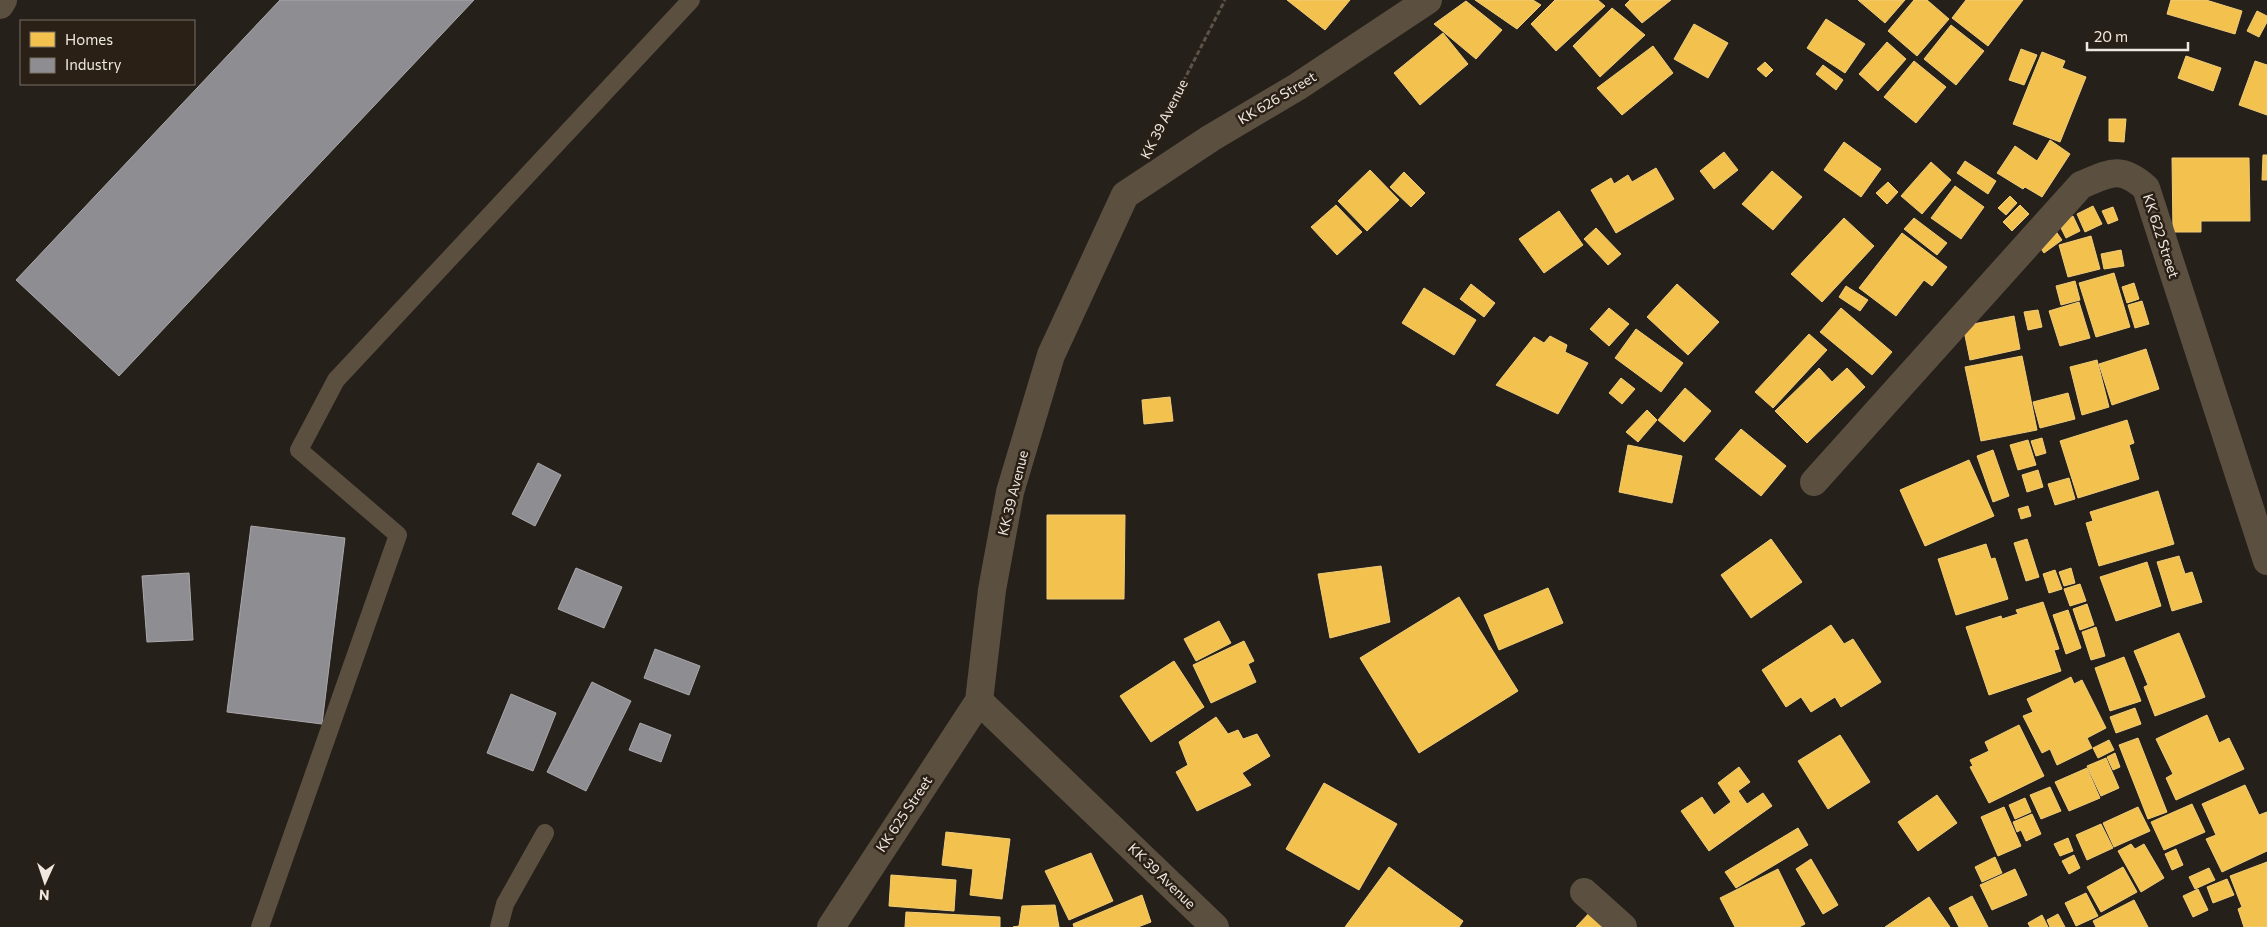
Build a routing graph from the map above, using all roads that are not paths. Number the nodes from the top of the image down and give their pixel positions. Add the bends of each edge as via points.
1 (3, 0) edge
2 (691, 0) edge
3 (1428, 0) edge
4 (0, 5) edge
5 (1125, 195) joint
6 (1814, 482) dead end
7 (2267, 561) edge
8 (978, 701) junction
9 (545, 833) dead end
10 (1584, 892) dead end
11 (1208, 924) edge
12 (260, 927) edge
13 (499, 927) edge
14 (830, 927) edge
15 (1623, 927) edge

1 - 4 street
2 - 12 lane via 336,380 298,450 398,535
3 - 5 street, KK 626 Street
5 - 8 street, KK 39 Avenue via 1051,354 1013,482 992,590
6 - 7 street, KK 622 Street via 2081,185 2112,173 2132,175 2146,188
8 - 11 street, KK 39 Avenue
8 - 14 street, KK 625 Street
9 - 13 lane via 505,904
10 - 15 street

